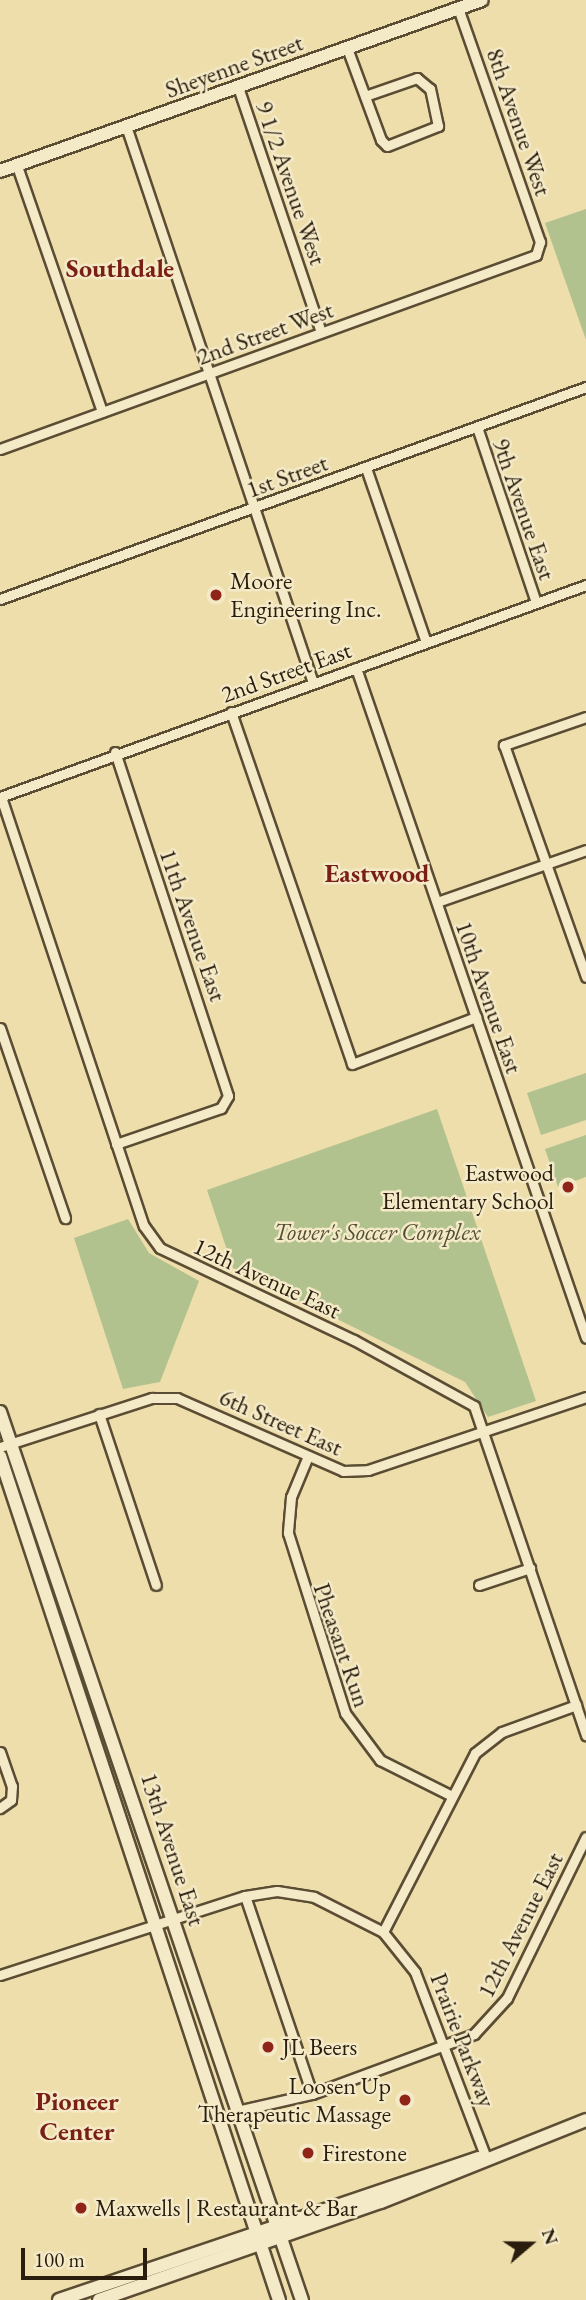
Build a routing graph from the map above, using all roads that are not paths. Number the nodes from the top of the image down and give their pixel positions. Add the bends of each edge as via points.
1 (482, 0) edge
2 (458, 8) junction
3 (346, 48) junction
4 (238, 87) junction
5 (365, 96) junction
6 (126, 126) junction
7 (16, 166) junction
8 (0, 172) edge
9 (540, 249) joint
10 (321, 332) junction
11 (210, 373) junction
12 (586, 387) edge
13 (102, 412) junction
14 (477, 427) junction
15 (0, 449) edge
16 (366, 468) junction
17 (255, 508) junction
18 (586, 585) edge
19 (0, 599) edge
20 (536, 602) junction
21 (426, 642) junction
22 (356, 668) junction
23 (313, 683) junction
24 (230, 712) junction
25 (586, 718) edge
26 (116, 752) junction
27 (0, 797) edge
28 (586, 850) edge
29 (546, 864) junction
30 (436, 902) junction
31 (586, 977) edge
32 (476, 1017) junction
33 (0, 1028) edge
34 (116, 1144) junction
35 (65, 1217) dead end
36 (586, 1338) edge
37 (586, 1397) edge
38 (0, 1412) edge
39 (99, 1414) junction
40 (484, 1434) junction
41 (5, 1446) edge
42 (0, 1456) edge
43 (308, 1456) junction
44 (530, 1568) junction
45 (156, 1585) dead end
46 (479, 1585) dead end
47 (576, 1705) junction
48 (586, 1735) edge
49 (0, 1752) edge
50 (452, 1796) junction
51 (0, 1808) edge
52 (586, 1838) edge
53 (245, 1896) junction
54 (174, 1918) junction
55 (156, 1924) junction
56 (383, 1932) junction
57 (0, 1975) edge
58 (446, 2046) junction
59 (312, 2094) junction
60 (237, 2110) junction
61 (586, 2120) edge
62 (486, 2158) junction
63 (275, 2225) junction
64 (257, 2231) junction
65 (280, 2238) junction
66 (262, 2245) junction
67 (73, 2298) edge
68 (59, 2300) edge
69 (99, 2300) edge
70 (279, 2300) edge
71 (302, 2300) edge

1 - 2 main road, Sheyenne Street
2 - 3 main road, Sheyenne Street
2 - 9 street, 8th Avenue West
3 - 4 main road, Sheyenne Street
3 - 5 street
4 - 6 main road, Sheyenne Street
4 - 10 street, 9 1/2 Avenue West
5 - 5 street via 417,78 430,89 438,126 387,146
6 - 7 main road, Sheyenne Street
6 - 11 street
7 - 8 main road, Sheyenne Street
7 - 13 street
9 - 10 street, 2nd Street West
10 - 11 street, 2nd Street West
11 - 13 street, 2nd Street West
11 - 17 street
12 - 14 street, 1st Street
13 - 15 street, 2nd Street West
14 - 16 street, 1st Street
14 - 20 street, 9th Avenue East
16 - 17 street, 1st Street
16 - 21 street
17 - 19 street, 1st Street
17 - 23 street
18 - 20 street, 2nd Street East
20 - 21 street, 2nd Street East
21 - 22 street, 2nd Street East
22 - 23 street, 2nd Street East
22 - 30 street, 10th Avenue East
23 - 24 street, 2nd Street East
24 - 26 street, 2nd Street East
24 - 32 street via 352,1064
25 - 29 street via 504,745
26 - 27 street, 2nd Street East
26 - 34 street, 11th Avenue East via 228,1096 221,1108
27 - 34 street, 12th Avenue East
28 - 29 street
29 - 30 street
29 - 31 street
30 - 32 street, 10th Avenue East
32 - 36 street, 10th Avenue East
33 - 35 street
34 - 40 street, 12th Avenue East via 144,1226 160,1248 458,1392 474,1406
37 - 40 street, 6th Street East
38 - 41 main road, 13th Avenue East
39 - 41 street, 6th Street East
39 - 43 street, 6th Street East via 152,1398 177,1398
39 - 45 street
40 - 43 street, 6th Street East via 368,1470 343,1471
40 - 44 street, 12th Avenue East
41 - 54 main road, 13th Avenue East
42 - 55 main road, 13th Avenue East
43 - 50 street, Pheasant Run via 291,1497 288,1533 345,1713 380,1760
44 - 46 street
44 - 47 street, 12th Avenue East
47 - 48 street, 12th Avenue East
47 - 50 street via 483,1744
49 - 51 street via 11,1800
50 - 56 street
52 - 58 street, 12th Avenue East via 507,1998 474,2034
53 - 54 street, Prairie Parkway
53 - 56 street, Prairie Parkway via 277,1891 314,1897
53 - 59 street
54 - 55 street, Prairie Parkway
54 - 60 main road, 13th Avenue East
55 - 57 street, Prairie Parkway
55 - 64 main road, 13th Avenue East
56 - 58 street, Prairie Parkway via 415,1972
58 - 59 street, 12th Avenue East
58 - 62 street, Prairie Parkway
59 - 60 street, 12th Avenue East
60 - 63 main road, 13th Avenue East
61 - 62 main road
62 - 63 main road
62 - 65 main road
63 - 64 main road
63 - 65 main road, 13th Avenue East
64 - 66 main road, 13th Avenue East
64 - 67 main road
65 - 66 main road
65 - 71 main road, 13th Avenue East
66 - 69 main road
66 - 70 main road, 13th Avenue East
67 - 68 main road

